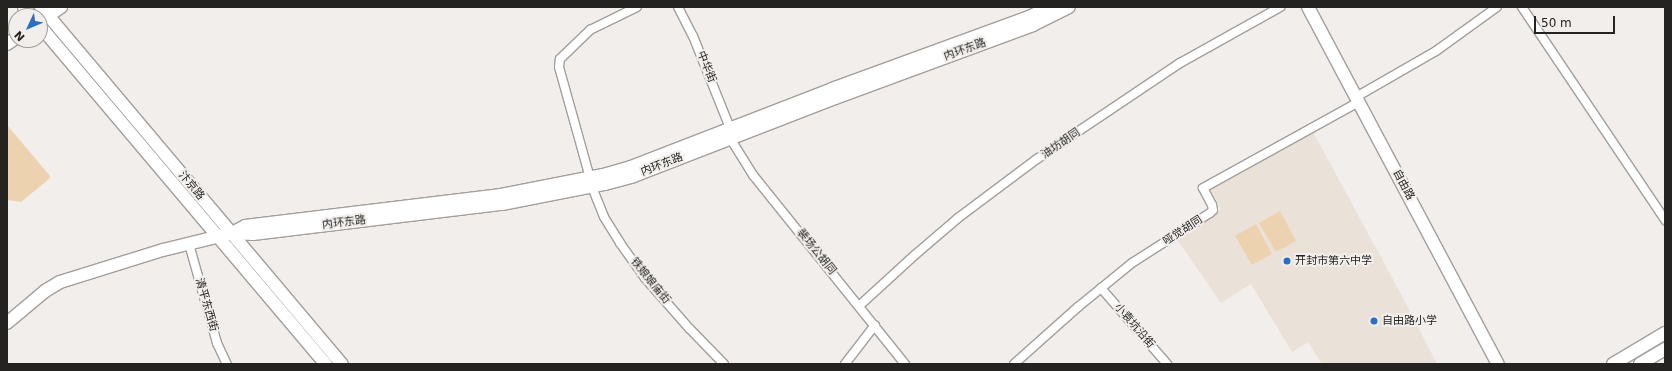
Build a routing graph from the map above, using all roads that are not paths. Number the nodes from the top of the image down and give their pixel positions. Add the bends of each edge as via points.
1 (61, 7) edge
2 (637, 7) edge
3 (678, 7) edge
4 (1049, 7) edge
5 (1069, 7) edge
6 (1280, 7) edge
7 (1308, 7) edge
8 (1497, 7) edge
9 (1522, 7) edge
10 (48, 12) edge
11 (48, 20) edge
12 (48, 35) edge
13 (1357, 100) junction
14 (730, 133) junction
15 (591, 182) junction
16 (1665, 220) edge
17 (232, 233) junction
18 (218, 237) junction
19 (189, 244) junction
20 (1101, 288) junction
21 (860, 306) junction
22 (7, 323) edge
23 (875, 325) junction
24 (1665, 333) edge
25 (1665, 349) edge
26 (227, 364) edge
27 (326, 364) edge
28 (342, 364) edge
29 (724, 364) edge
30 (845, 364) edge
31 (906, 364) edge
32 (1014, 364) edge
33 (1167, 364) edge
34 (1498, 364) edge
35 (1613, 364) edge
36 (1640, 364) edge

1 - 10 street
2 - 15 street, 铁娘娘庙街 via 590,30 560,59 559,67
3 - 14 street, 中华街 via 693,36
4 - 14 street, 内环东路
5 - 14 street, 内环东路 via 1033,25
6 - 21 street, 油坊胡同 via 1180,63 1037,159 952,224
7 - 13 street, 自由路
8 - 13 street via 1436,51
9 - 16 street
11 - 17 street, 汴京路
12 - 18 street, 汴京路
13 - 20 street, 哑觉胡同 via 1203,188 1212,205 1210,213 1132,264
13 - 34 street, 自由路
14 - 15 street, 内环东路 via 634,176
14 - 21 street, 裴场公胡同 via 753,176
15 - 17 street, 内环东路 via 502,204 253,234
15 - 29 street, 铁娘娘庙街 via 604,217 620,243 655,289
17 - 18 street, 内环东路
17 - 28 street, 汴京路
18 - 19 street, 内环东路
18 - 27 street, 汴京路
19 - 22 street, 内环东路 via 60,282
19 - 26 street, 清平东西街 via 215,337
20 - 32 street, 哑觉胡同
20 - 33 street, 小袁坑沿街
21 - 23 street, 裴场公胡同
23 - 30 street
23 - 31 street, 裴场公胡同
24 - 35 street
25 - 36 street

